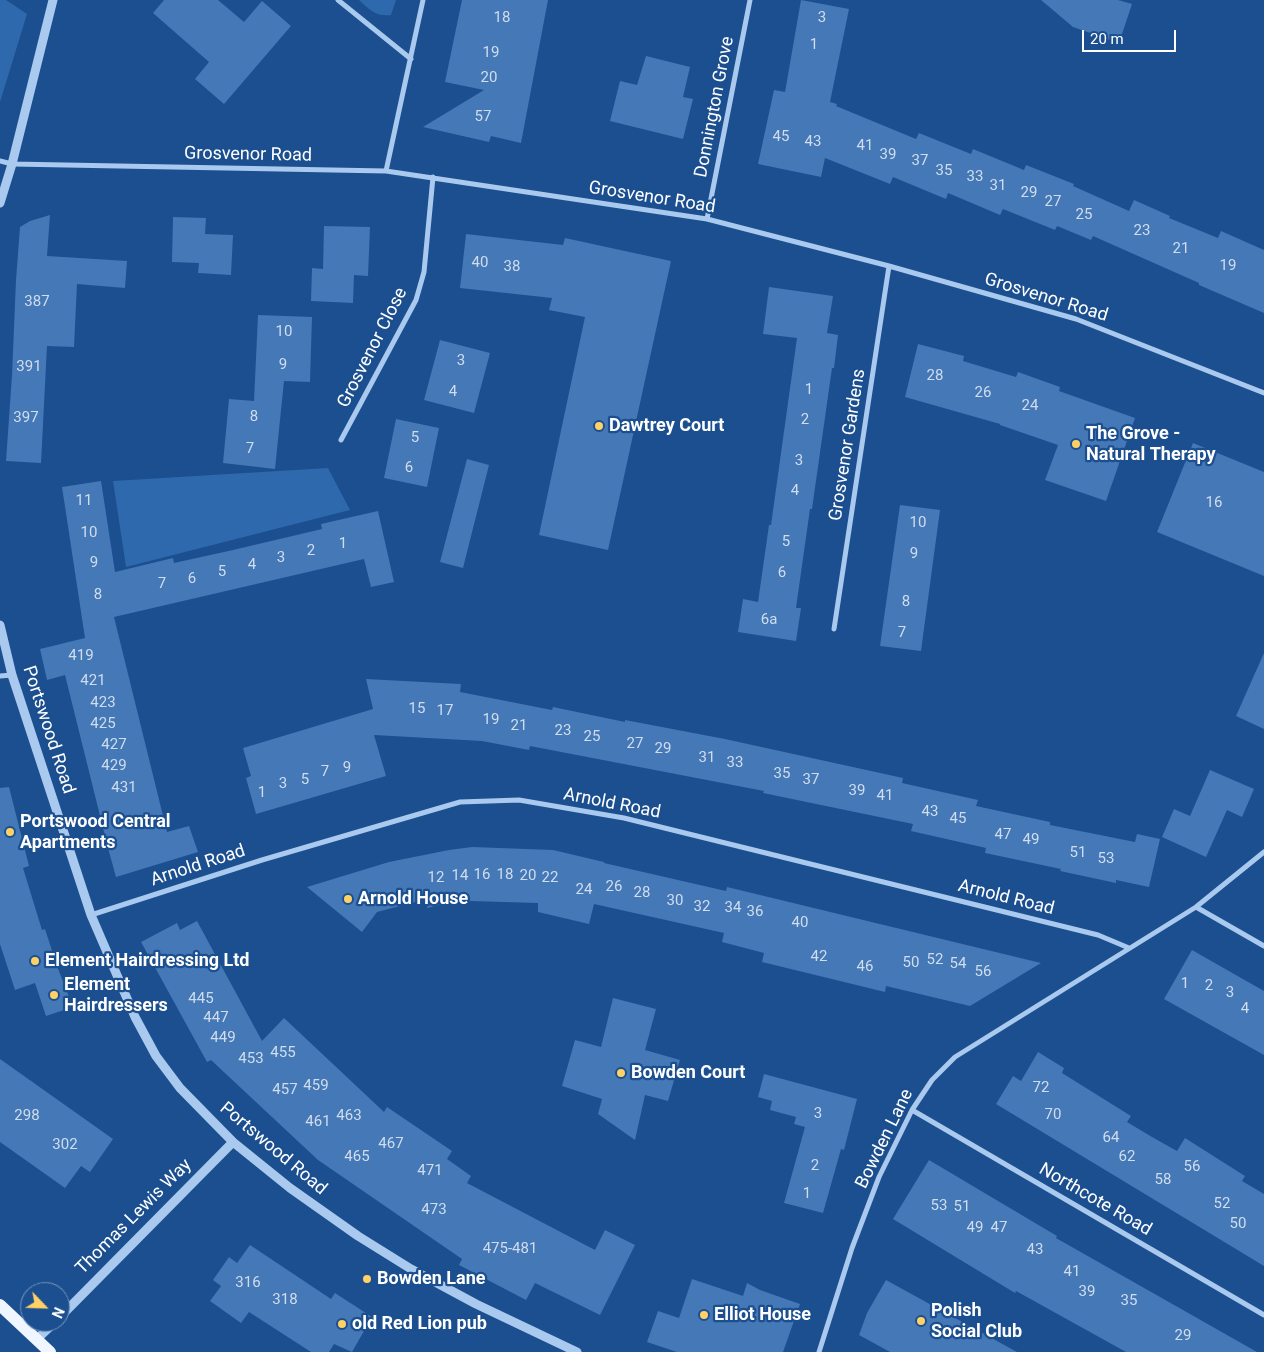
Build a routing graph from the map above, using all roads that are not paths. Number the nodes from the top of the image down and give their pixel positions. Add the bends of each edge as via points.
1 (53, 0) edge
2 (338, 0) edge
3 (423, 0) edge
4 (750, 0) edge
5 (411, 59) junction
6 (0, 161) edge
7 (12, 164) junction
8 (386, 171) junction
9 (433, 177) junction
10 (0, 203) edge
11 (706, 219) junction
12 (889, 266) junction
13 (1264, 393) edge
14 (341, 440) dead end
15 (0, 626) edge
16 (834, 629) dead end
17 (12, 675) junction
18 (0, 676) edge
19 (1264, 852) edge
20 (1196, 907) junction
21 (91, 914) junction
22 (1264, 946) edge
23 (1129, 948) junction
24 (912, 1110) junction
25 (233, 1142) junction
26 (0, 1305) edge
27 (70, 1307) edge
28 (1264, 1315) edge
29 (45, 1332) edge
30 (37, 1340) junction
31 (50, 1352) edge
32 (577, 1352) edge
33 (819, 1352) edge

1 - 7 street
2 - 5 street
3 - 5 street
4 - 11 street, Donnington Grove
5 - 8 street
6 - 7 street, Grosvenor Road
7 - 8 street, Grosvenor Road
7 - 10 street
8 - 9 street, Grosvenor Road
9 - 11 street, Grosvenor Road
9 - 14 street, Grosvenor Close via 424,272 416,300
11 - 12 street, Grosvenor Road
12 - 13 street, Grosvenor Road via 1076,319
12 - 16 street, Grosvenor Gardens
15 - 17 street, Portswood Road
17 - 18 street
17 - 21 street, Portswood Road
19 - 20 street, Bowden Lane
20 - 22 street
20 - 23 street, Bowden Lane
21 - 23 street, Arnold Road via 460,802 519,800 624,818 1098,935
21 - 25 street, Portswood Road via 135,1017 156,1056 180,1088
23 - 24 street, Bowden Lane via 954,1057 932,1080
24 - 28 street, Northcote Road
24 - 33 street, Bowden Lane via 879,1178 855,1239
25 - 27 street, Thomas Lewis Way
25 - 32 street, Portswood Road via 290,1188 411,1269
26 - 30 main road
29 - 30 street
30 - 31 main road

